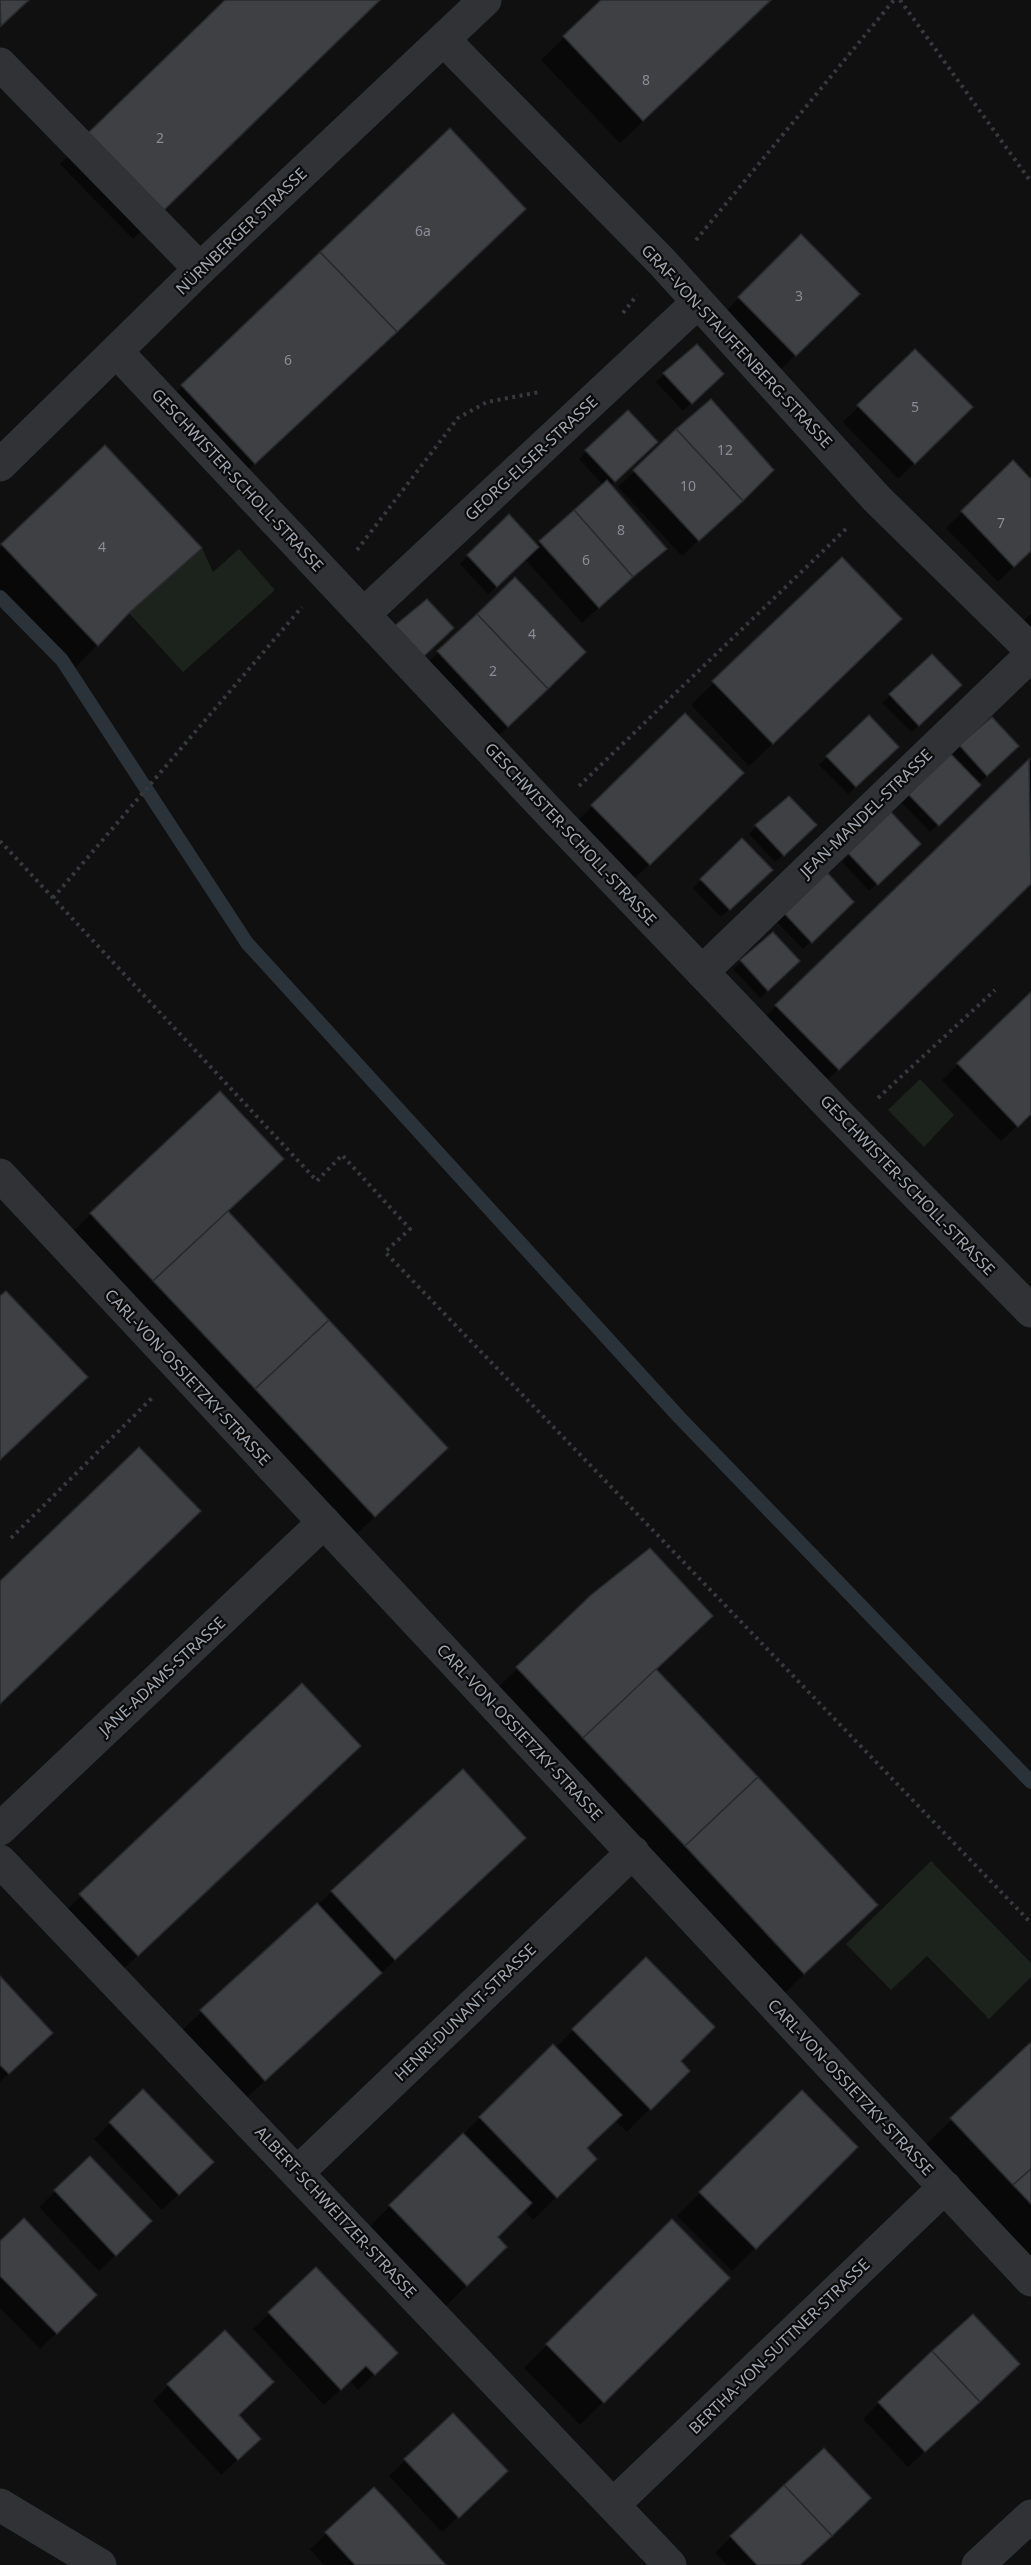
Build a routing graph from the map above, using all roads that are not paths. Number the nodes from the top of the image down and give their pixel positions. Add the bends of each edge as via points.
1 (485, 0) edge
2 (444, 40) junction
3 (0, 64) edge
4 (200, 269) junction
5 (698, 302) junction
6 (117, 352) junction
7 (0, 465) edge
8 (364, 614) junction
9 (1031, 650) edge
10 (1031, 655) edge
11 (702, 972) junction
12 (3, 1184) edge
13 (1024, 1291) edge
14 (324, 1522) junction
15 (0, 1829) edge
16 (633, 1852) junction
17 (0, 1861) edge
18 (298, 2172) junction
19 (945, 2187) junction
20 (1031, 2280) edge
21 (0, 2505) edge
22 (613, 2505) junction
23 (1031, 2516) edge
24 (100, 2565) edge
25 (670, 2565) edge
26 (978, 2565) edge

1 - 2 street, NÜRNBERGER STRASSE
2 - 4 street, NÜRNBERGER STRASSE
2 - 5 street, GRAF-VON-STAUFFENBERG-STRASSE
3 - 4 street
4 - 6 street, NÜRNBERGER STRASSE
5 - 8 street, GEORG-ELSER-STRASSE
5 - 9 street, GRAF-VON-STAUFFENBERG-STRASSE via 877,499
6 - 7 street, NÜRNBERGER STRASSE
6 - 8 street, GESCHWISTER-SCHOLL-STRASSE
8 - 11 street, GESCHWISTER-SCHOLL-STRASSE
10 - 11 street, JEAN-MANDEL-STRASSE
11 - 13 street, GESCHWISTER-SCHOLL-STRASSE via 849,1125
12 - 14 street, CARL-VON-OSSIETZKY-STRASSE
14 - 15 street, JANE-ADAMS-STRASSE
14 - 16 street, CARL-VON-OSSIETZKY-STRASSE
16 - 18 street, HENRI-DUNANT-STRASSE
16 - 19 street, CARL-VON-OSSIETZKY-STRASSE
17 - 18 street, ALBERT-SCHWEITZER-STRASSE
18 - 22 street, ALBERT-SCHWEITZER-STRASSE
19 - 20 street, CARL-VON-OSSIETZKY-STRASSE
19 - 22 street, BERTHA-VON-SUTTNER-STRASSE
21 - 24 street
22 - 25 street, ALBERT-SCHWEITZER-STRASSE
23 - 26 street

